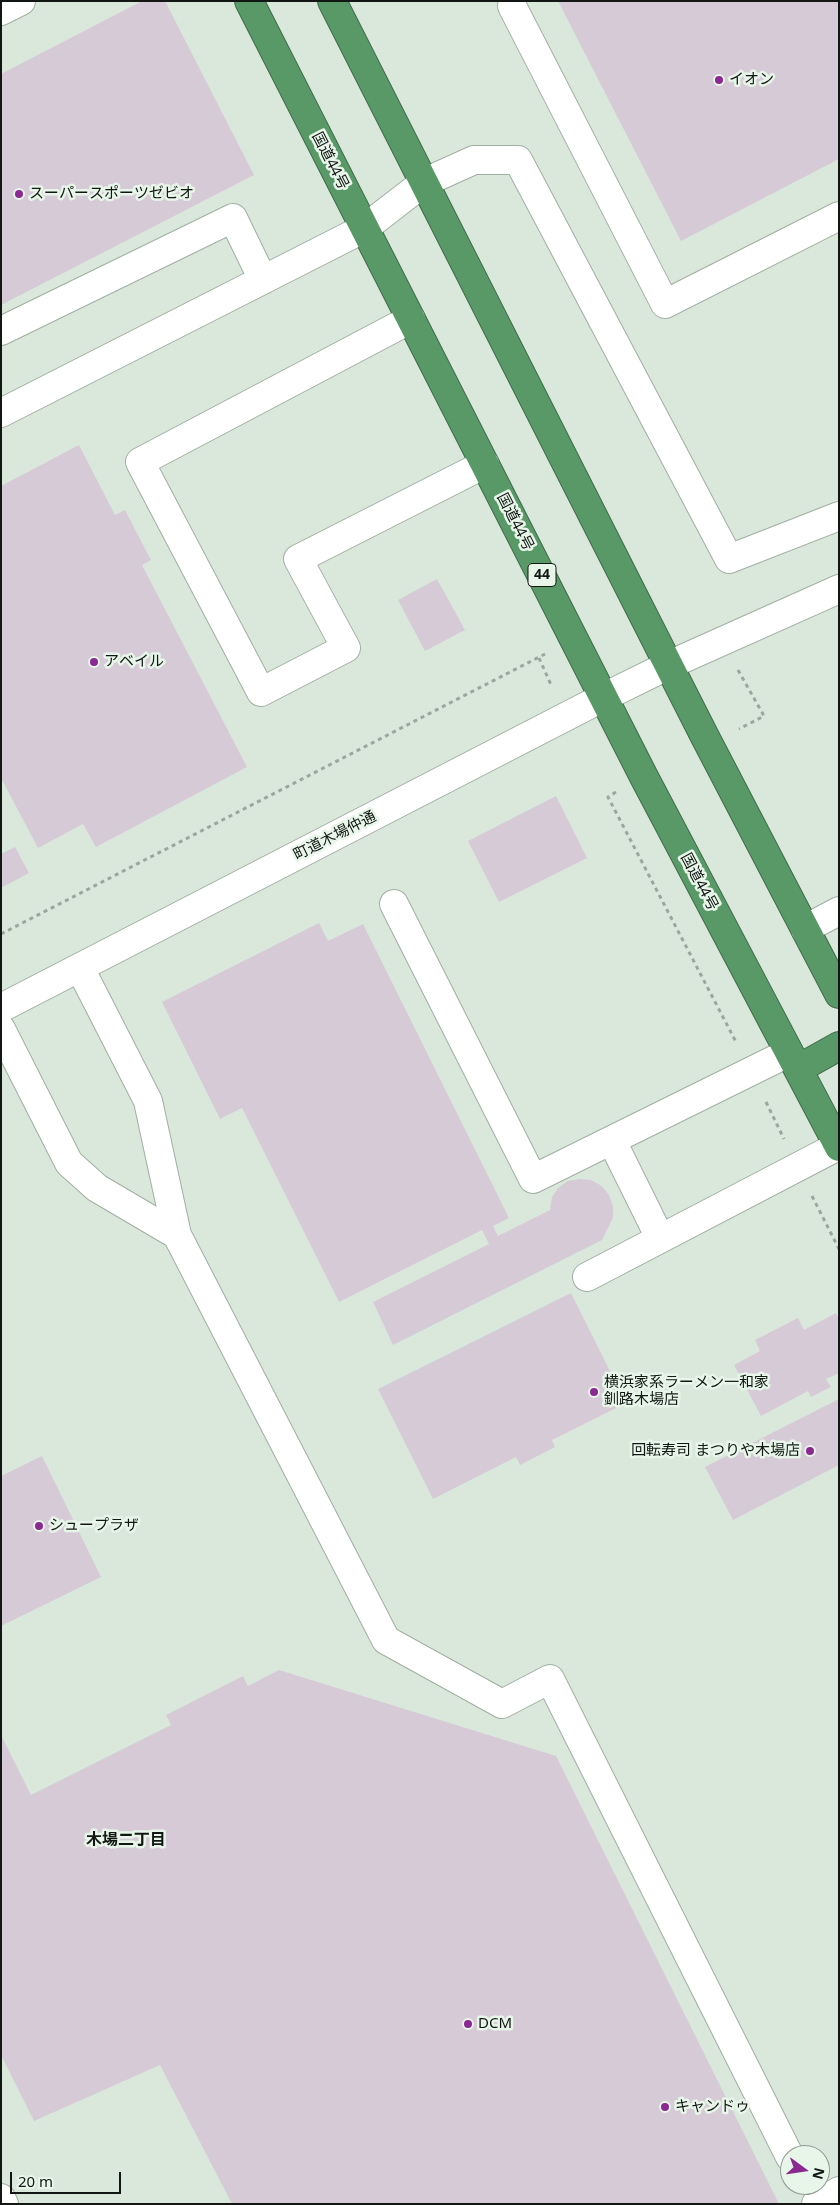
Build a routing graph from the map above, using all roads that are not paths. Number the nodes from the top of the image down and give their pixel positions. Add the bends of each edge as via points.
1 (249, 1) edge
2 (332, 1) edge
3 (512, 6) dead end
4 (423, 183) junction
5 (839, 216) edge
6 (365, 228) junction
7 (263, 280) junction
8 (411, 319) junction
9 (1, 331) edge
10 (1, 413) edge
11 (485, 464) junction
12 (839, 516) edge
13 (839, 589) edge
14 (669, 665) junction
15 (604, 697) junction
16 (394, 904) dead end
17 (839, 911) edge
18 (805, 929) junction
19 (80, 968) junction
20 (839, 994) edge
21 (1, 1008) edge
22 (1, 1029) edge
23 (839, 1046) edge
24 (793, 1061) junction
25 (612, 1141) junction
26 (838, 1146) edge
27 (177, 1234) junction
28 (660, 1238) junction
29 (587, 1277) dead end
30 (784, 2145) edge
31 (839, 2191) edge
32 (1, 2198) edge
33 (4, 2204) edge
34 (815, 2204) edge

1 - 6 highway, 国道44号 / 44
2 - 4 highway
3 - 5 street via 666,304
4 - 6 street
4 - 12 street via 474,160 518,160 729,559
4 - 14 highway
6 - 7 street
6 - 8 highway, 国道44号 / 44
7 - 9 street via 233,218
7 - 10 street
8 - 11 highway, 国道44号 / 44
8 - 11 street via 140,462 261,692 346,648 298,559
11 - 15 highway, 国道44号 / 44
13 - 14 street, 町道木場仲通
14 - 15 street, 町道木場仲通
14 - 18 highway
15 - 19 street, 町道木場仲通
15 - 24 highway, 国道44号 / 44
16 - 25 street via 533,1179
17 - 18 street
18 - 20 highway
19 - 21 street, 町道木場仲通
19 - 27 street via 148,1101
22 - 27 street via 70,1163 97,1188
23 - 24 highway
24 - 25 street
24 - 26 highway, 国道44号 / 44
25 - 28 street
26 - 28 street
27 - 30 street via 386,1640 502,1704 550,1679
28 - 29 street
31 - 34 street
32 - 33 street

